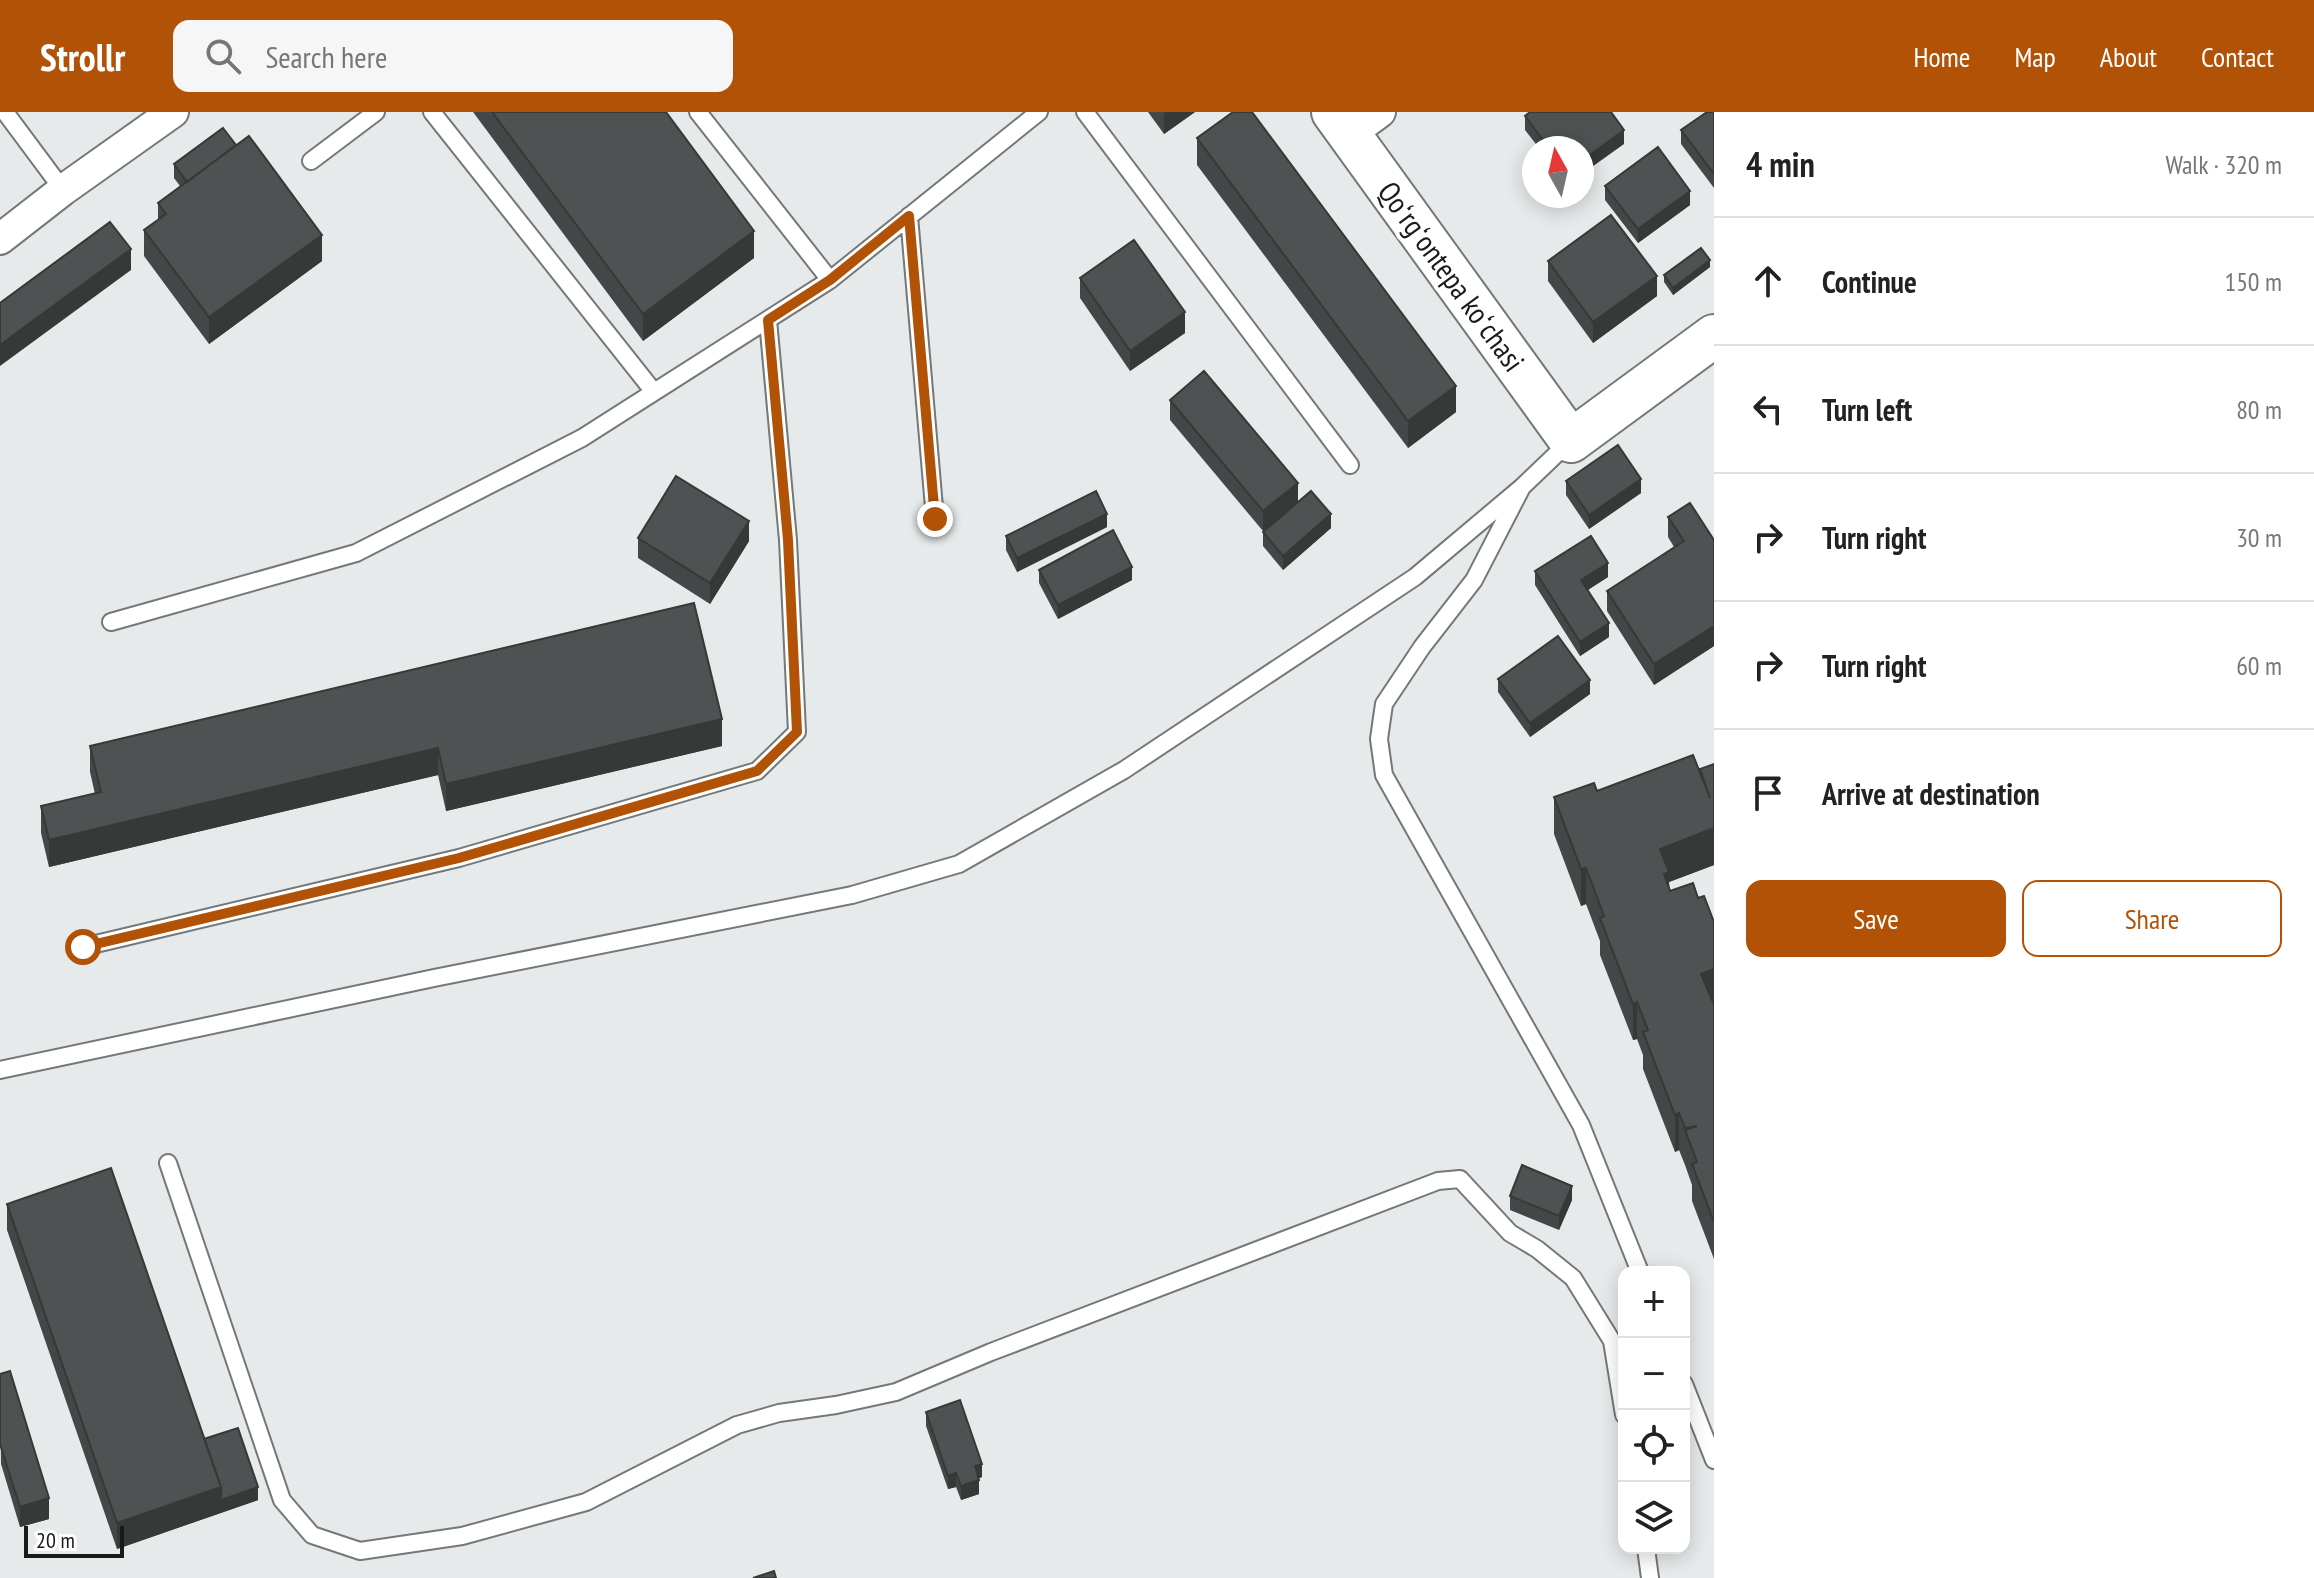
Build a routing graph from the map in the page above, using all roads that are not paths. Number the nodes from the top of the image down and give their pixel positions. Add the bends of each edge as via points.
1 (5, 112) edge
2 (173, 112) edge
3 (376, 112) edge
4 (432, 112) edge
5 (698, 112) edge
6 (1039, 112) edge
7 (1085, 112) edge
8 (1354, 119) edge
9 (311, 161) dead end
10 (63, 190) junction
11 (909, 216) junction
12 (0, 239) edge
13 (830, 280) junction
14 (768, 320) junction
15 (1714, 336) edge
16 (654, 392) junction
17 (1571, 441) junction
18 (1350, 465) dead end
19 (1522, 487) junction
20 (935, 519) dead end
21 (111, 622) dead end
22 (83, 947) dead end
23 (0, 1070) edge
24 (168, 1163) dead end
25 (1638, 1266) edge
26 (1690, 1399) edge
27 (1623, 1410) edge
28 (1714, 1460) edge
29 (1647, 1554) edge
30 (1650, 1578) edge

1 - 10 lane
2 - 10 street
3 - 9 lane
4 - 16 lane
5 - 13 lane
6 - 11 lane
7 - 18 lane
8 - 17 street, Qoʻrgʻontepa koʻchasi
10 - 12 street
11 - 13 lane
11 - 20 lane
13 - 14 lane
14 - 16 lane
14 - 22 lane via 788,540 797,732 757,771 459,858
15 - 17 street
16 - 21 lane via 582,438 356,553
17 - 19 lane
19 - 23 lane via 1415,577 1124,770 959,864 852,895
19 - 25 lane via 1474,580 1384,704 1379,739 1384,775 1581,1125
24 - 27 lane via 282,1500 312,1535 360,1551 462,1536 586,1502 737,1425 896,1392 1438,1181 1460,1179 1510,1233 1573,1278 1612,1341
26 - 28 lane
29 - 30 lane

